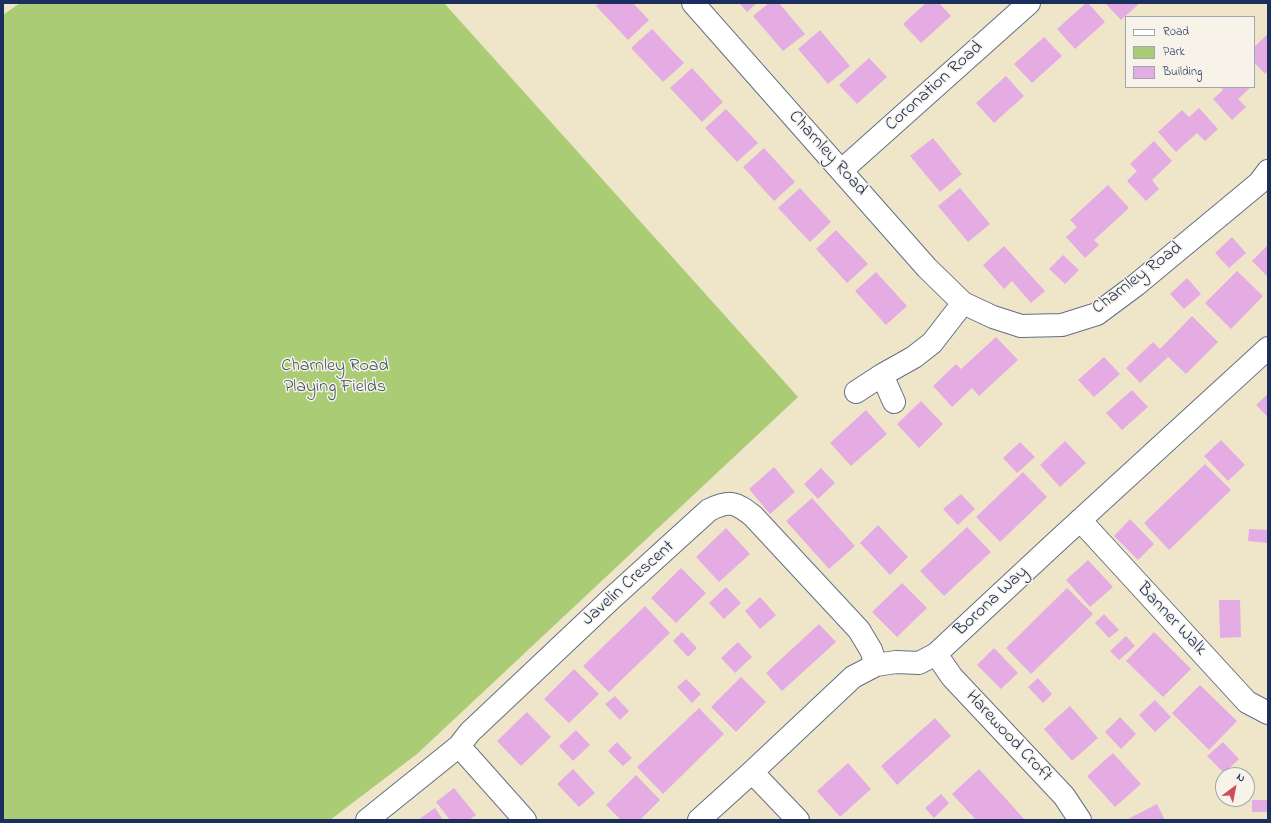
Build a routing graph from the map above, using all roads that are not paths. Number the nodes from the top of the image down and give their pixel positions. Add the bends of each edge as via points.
1 (693, 3) edge
2 (1028, 3) edge
3 (842, 170) junction
4 (1268, 171) edge
5 (963, 302) junction
6 (1268, 348) edge
7 (882, 375) junction
8 (856, 392) dead end
9 (894, 402) dead end
10 (1080, 520) junction
11 (936, 654) junction
12 (876, 665) junction
13 (1268, 713) edge
14 (458, 746) junction
15 (752, 772) junction
16 (367, 820) edge
17 (525, 820) edge
18 (699, 820) edge
19 (798, 820) edge
20 (1080, 820) edge

1 - 3 street, Charnley Road
2 - 3 street, Coronation Road
3 - 5 street, Charnley Road via 927,268
4 - 5 street, Charnley Road via 1259,183 1097,314 1062,324 1021,326 993,317
5 - 7 street via 932,343 914,357
6 - 10 street, Borona Way
7 - 8 street
7 - 9 street
10 - 11 street, Borona Way
10 - 13 street, Banner Walk via 1247,702
11 - 12 street, Borona Way via 919,663 896,662
11 - 20 street, Harewood Croft via 952,677 1064,796
12 - 14 street, Javelin Crescent via 871,650 859,630 753,516 739,505 723,503 709,510 611,599
12 - 15 street, Borona Way via 853,677
14 - 16 street, Javelin Crescent
14 - 17 street
15 - 18 street, Borona Way
15 - 19 street

